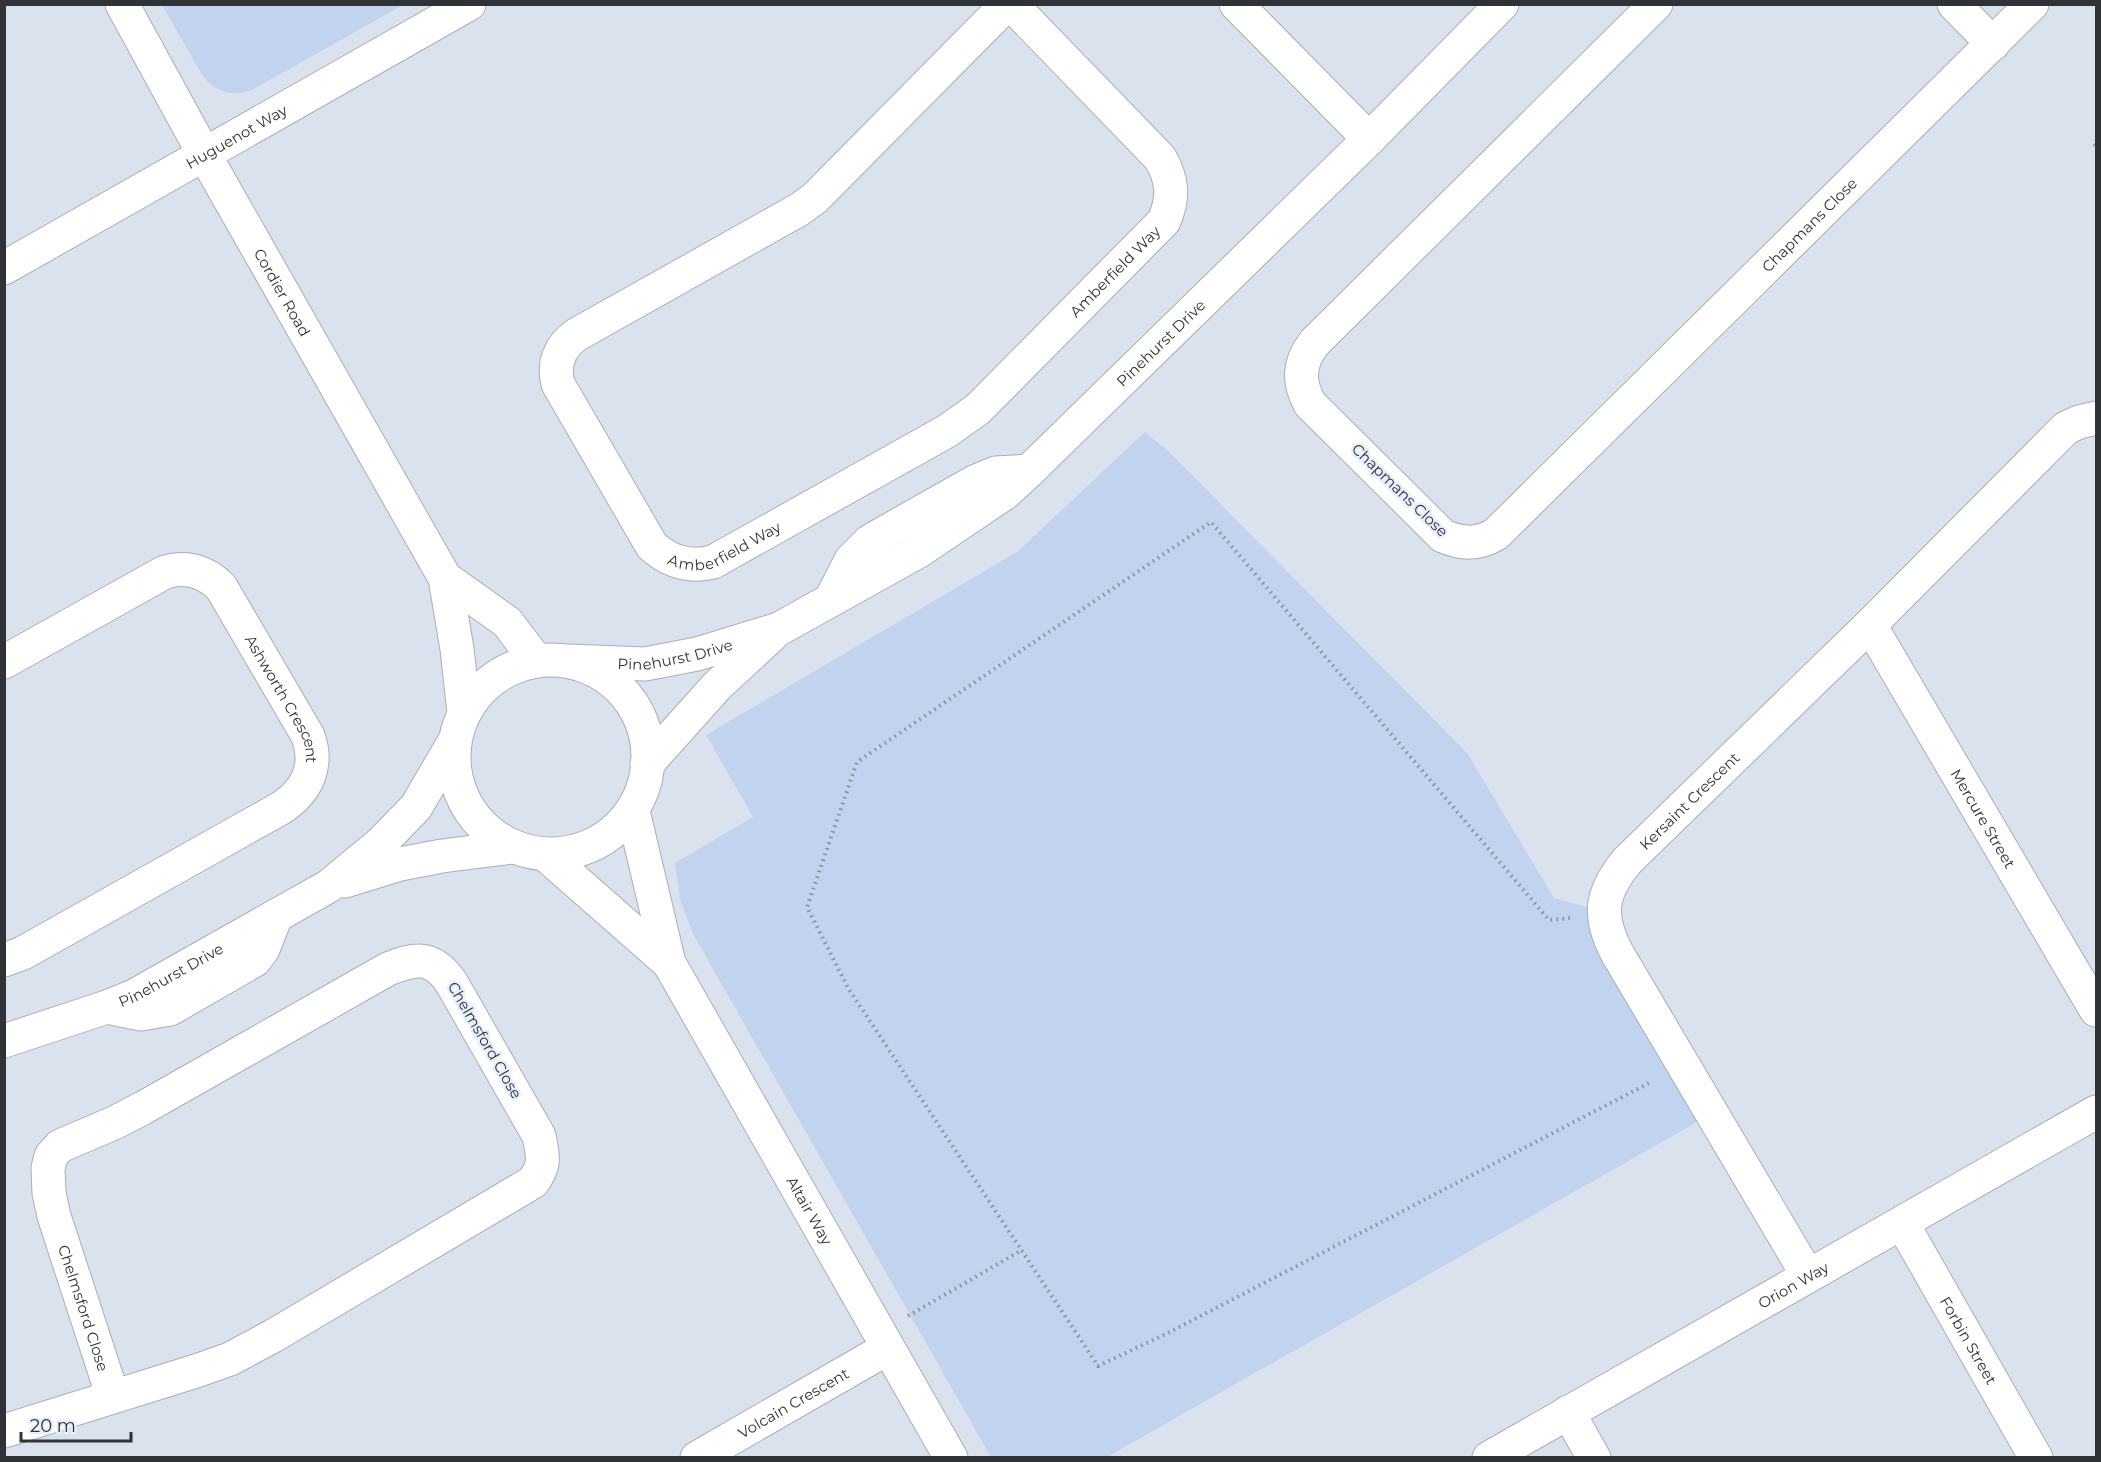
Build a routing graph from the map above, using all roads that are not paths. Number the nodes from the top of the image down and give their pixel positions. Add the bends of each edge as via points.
1 (122, 4) edge
2 (470, 4) edge
3 (1006, 4) edge
4 (1011, 4) edge
5 (1236, 4) edge
6 (1502, 4) edge
7 (1656, 4) edge
8 (1954, 4) edge
9 (2032, 4) edge
10 (1993, 44) junction
11 (1368, 139) junction
12 (204, 154) junction
13 (4, 268) edge
14 (2097, 418) edge
15 (445, 578) junction
16 (1870, 625) junction
17 (779, 629) junction
18 (552, 661) junction
19 (4, 662) edge
20 (459, 727) junction
21 (647, 764) junction
22 (633, 811) junction
23 (513, 848) junction
24 (546, 855) junction
25 (329, 886) junction
26 (4, 960) edge
27 (669, 963) junction
28 (2097, 1010) edge
29 (4, 1041) edge
30 (2097, 1112) edge
31 (1902, 1223) junction
32 (1808, 1276) junction
33 (884, 1340) junction
34 (113, 1397) junction
35 (1568, 1412) junction
36 (4, 1431) edge
37 (697, 1458) edge
38 (951, 1458) edge
39 (1489, 1458) edge
40 (1594, 1458) edge
41 (2036, 1458) edge

1 - 12 street, Cordier Road
2 - 12 street, Huguenot Way
3 - 4 street, Amberfield Way via 815,198 576,335 562,348 556,364 558,384 652,546 668,557 693,565 713,562 947,432 966,419 1164,221 1172,200 1172,185 1160,158
5 - 11 street
6 - 11 street, Pinehurst Drive
7 - 10 street, Chapmans Close via 1314,344 1304,359 1300,377 1310,404 1443,536 1457,542 1479,542 1496,534
8 - 10 street
9 - 10 street, Chapmans Close
11 - 17 street, Pinehurst Drive via 1005,493 919,550
12 - 13 street, Huguenot Way
12 - 15 street, Cordier Road
14 - 16 street, Kersaint Crescent via 2066,428
15 - 18 street, Cordier Road via 507,622
15 - 20 street, Cordier Road via 457,649
16 - 28 street, Mercure Street
16 - 32 street, Kersaint Crescent via 1628,861 1607,892 1604,914 1617,953
17 - 18 street, Pinehurst Drive via 698,654 645,664
17 - 21 street, Pinehurst Drive via 717,686
18 - 20 street via 507,670 482,688
18 - 21 street via 597,671 622,689 639,714 648,746
19 - 26 street, Ashworth Crescent via 165,572 196,571 214,580 225,593 308,736 313,756 308,780 287,804
20 - 23 street via 454,773 464,802 484,829
20 - 25 street, Pinehurst Drive via 416,807 381,843
21 - 22 street via 646,780
22 - 24 street via 609,836 579,851
22 - 27 street, Altair Way
23 - 24 street
23 - 25 street, Pinehurst Drive via 400,864
24 - 27 street, Altair Way
25 - 29 street, Pinehurst Drive via 134,996
27 - 33 street, Altair Way
30 - 31 street, Orion Way
31 - 32 street, Orion Way
31 - 41 street, Forbin Street
32 - 35 street, Orion Way
33 - 37 street, Volcain Crescent
33 - 38 street, Altair Way
34 - 34 street, Chelmsford Close via 230,1359 533,1182 543,1166 539,1136 451,982 436,965 414,960 388,969 143,1108 60,1146 51,1156 48,1179 54,1216
34 - 36 street, Chelmsford Close
35 - 39 street, Orion Way
35 - 40 street

